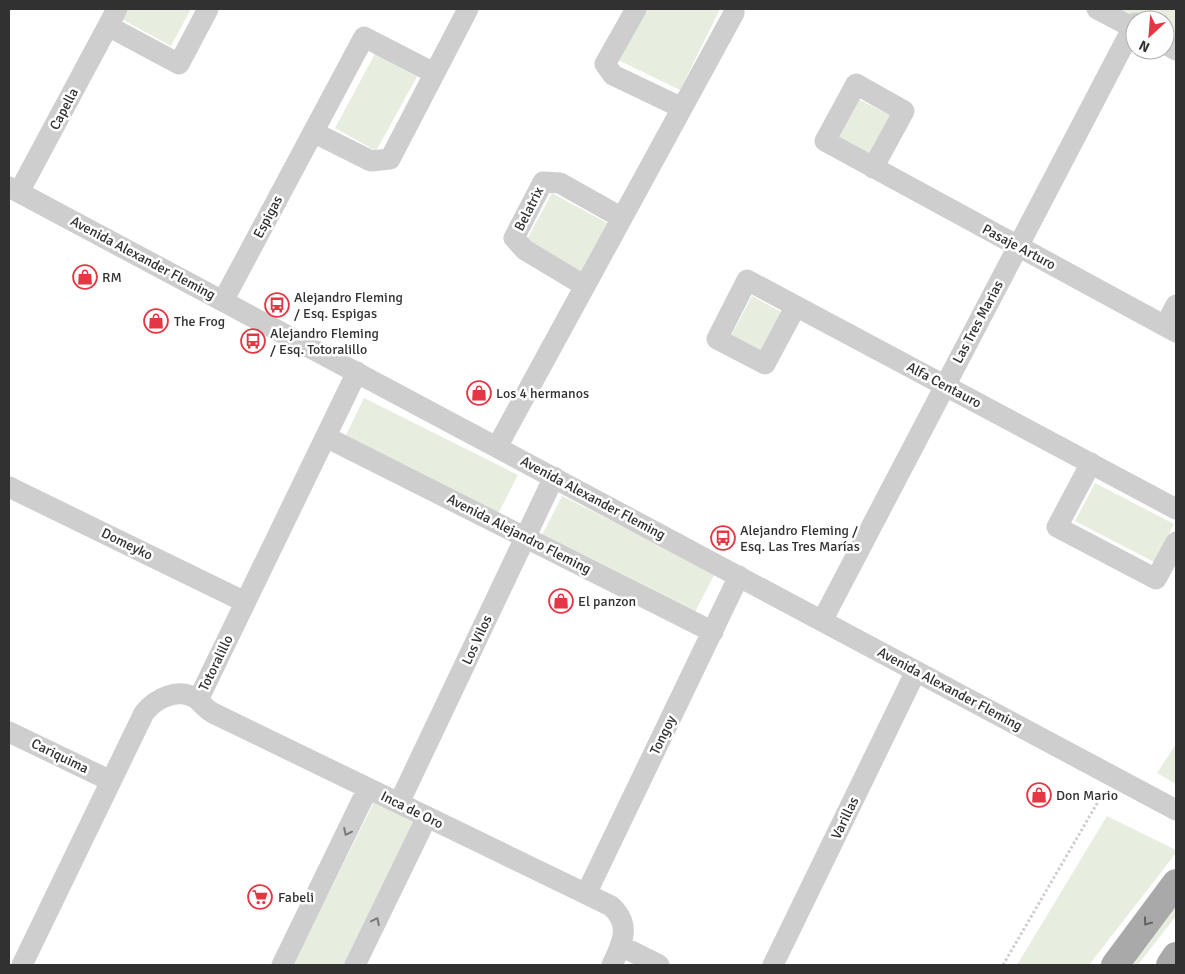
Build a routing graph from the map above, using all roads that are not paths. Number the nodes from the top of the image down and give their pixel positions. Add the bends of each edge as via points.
1 (208, 9) edge
2 (468, 9) edge
3 (636, 9) edge
4 (734, 9) edge
5 (1097, 9) edge
6 (113, 18) edge
7 (1125, 21) edge
8 (1125, 44) edge
9 (434, 73) junction
10 (682, 108) junction
11 (313, 132) junction
12 (874, 168) dead end
13 (14, 190) edge
14 (622, 218) junction
15 (1018, 246) junction
16 (585, 286) junction
17 (223, 301) junction
18 (1176, 305) edge
19 (796, 306) dead end
20 (1171, 329) edge
21 (357, 372) junction
22 (945, 385) junction
23 (326, 437) junction
24 (497, 447) junction
25 (1092, 463) junction
26 (554, 477) junction
27 (9, 487) edge
28 (1176, 509) edge
29 (526, 538) junction
30 (1176, 542) edge
31 (740, 576) junction
32 (245, 602) junction
33 (822, 621) junction
34 (712, 632) junction
35 (916, 671) junction
36 (198, 700) junction
37 (9, 732) edge
38 (111, 781) junction
39 (368, 788) junction
40 (399, 803) junction
41 (1176, 810) edge
42 (427, 817) junction
43 (1176, 883) edge
44 (586, 894) junction
45 (621, 946) junction
46 (1176, 956) edge
47 (22, 965) edge
48 (282, 965) edge
49 (355, 965) edge
50 (612, 965) edge
51 (659, 965) edge
52 (774, 965) edge
53 (1115, 965) edge
54 (1170, 965) edge

1 - 6 street, Capella via 179,64
2 - 9 street
3 - 10 street via 605,64 613,75
4 - 10 street
5 - 7 street
6 - 13 street, Capella
8 - 15 street, Las Tres Marias
9 - 11 street via 390,159 371,161
9 - 11 street, Espigas via 364,36
10 - 14 street
11 - 17 street, Espigas
12 - 15 street, Pasaje Arturo
13 - 17 street, Avenida Alexander Fleming
14 - 16 street
14 - 16 street, Belatrix via 560,183 543,182 514,238 525,250
15 - 20 street, Pasaje Arturo
15 - 22 street, Las Tres Marias
16 - 24 street
17 - 21 street, Avenida Alexander Fleming
18 - 20 street, Pasaje Arturo
19 - 22 street, Alfa Centauro
21 - 23 street, Totoralillo
21 - 24 street, Avenida Alexander Fleming
22 - 25 street, Alfa Centauro
22 - 33 street, Las Tres Marias
23 - 29 street, Avenida Alejandro Fleming
23 - 32 street, Totoralillo
24 - 26 street, Avenida Alexander Fleming
25 - 28 street, Alfa Centauro
25 - 30 street via 1057,527 1156,579
26 - 29 street, Los Vilos
26 - 31 street, Avenida Alexander Fleming
27 - 32 street, Domeyko
29 - 34 street, Avenida Alejandro Fleming
29 - 40 street, Los Vilos
31 - 33 street, Avenida Alexander Fleming
31 - 34 street, Tongoy
32 - 36 street, Totoralillo
33 - 35 street, Avenida Alexander Fleming
34 - 44 street, Tongoy
35 - 41 street, Avenida Alexander Fleming
35 - 52 street, Varillas
36 - 38 street, Totoralillo via 177,694 150,705
36 - 39 street, Inca de Oro via 213,714
37 - 38 street, Cariquima
38 - 47 street, Totoralillo
39 - 40 street, Inca de Oro
39 -> 48 street
40 - 42 street, Inca de Oro
42 - 44 street, Inca de Oro
49 -> 42 street
43 -> 53 main road
44 - 45 street, Inca de Oro via 611,906 621,916 624,923
45 - 50 street
45 - 51 street
46 - 54 main road

